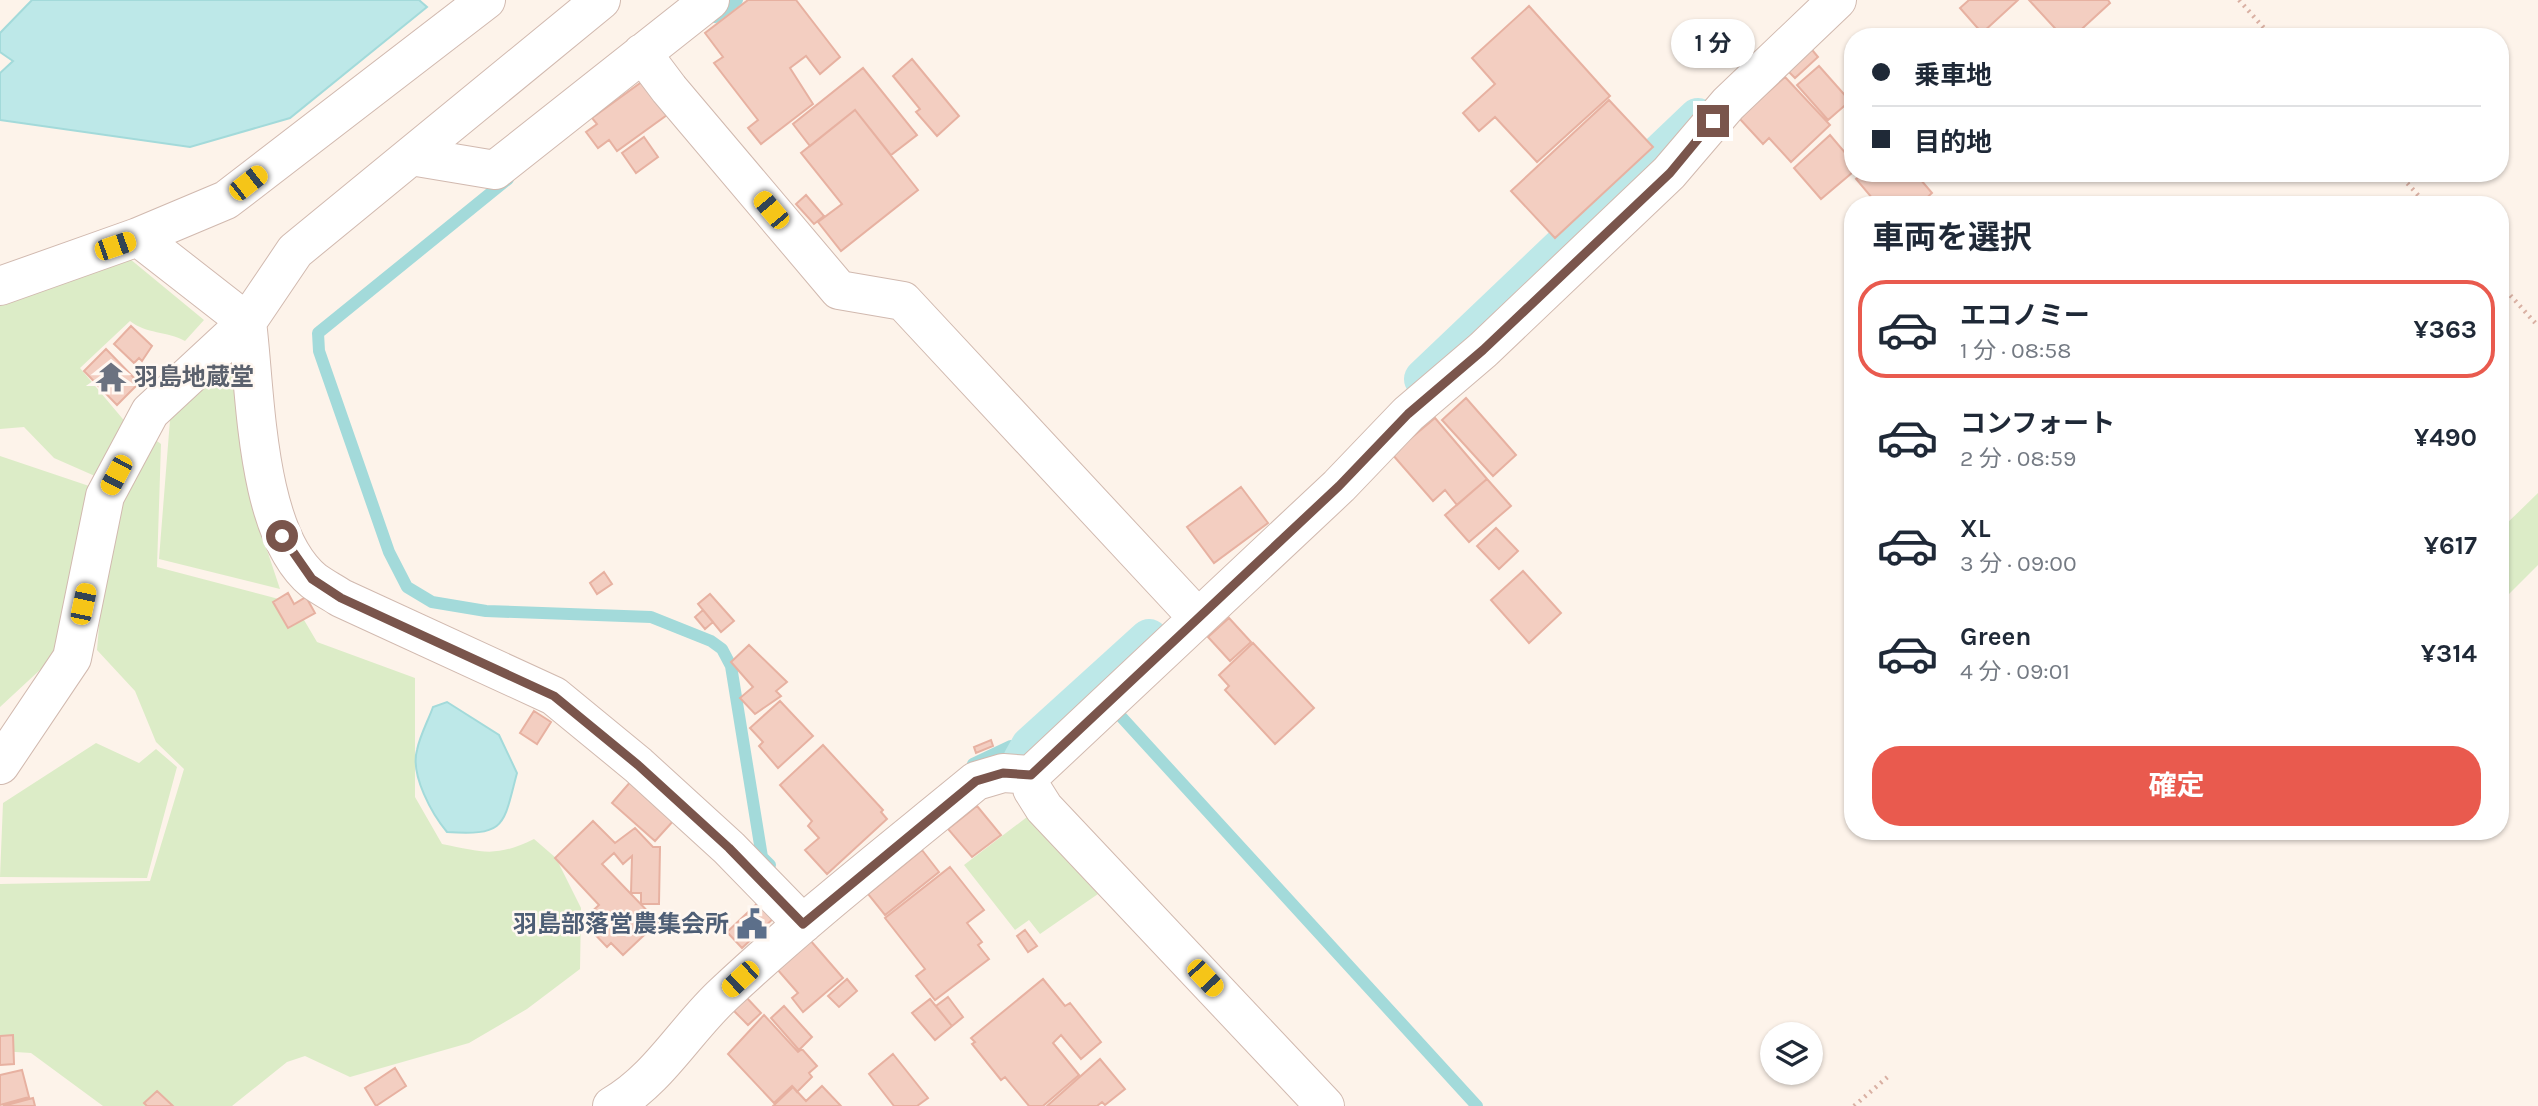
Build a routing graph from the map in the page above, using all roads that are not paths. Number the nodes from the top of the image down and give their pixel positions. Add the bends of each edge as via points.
1 (486, 0) edge
2 (601, 0) edge
3 (710, 0) edge
4 (1837, 0) edge
5 (649, 63) junction
6 (411, 156) junction
7 (138, 237) junction
8 (0, 286) edge
9 (247, 322) junction
10 (1190, 609) junction
11 (0, 765) edge
12 (1031, 775) junction
13 (798, 919) junction
14 (612, 1106) edge
15 (1325, 1106) edge

1 - 7 street via 226,200
2 - 6 street
3 - 5 street
4 - 10 street via 1728,104 1670,173 1483,350 1408,414 1339,486
5 - 6 street via 495,170
5 - 10 street via 839,290 903,301
6 - 9 street via 295,251
7 - 8 street
7 - 9 street
9 - 11 street via 150,412 105,496 72,659
9 - 13 street via 259,457 282,536 312,579 341,598 554,696 638,765
10 - 12 street
12 - 13 street via 1003,773 976,781
12 - 15 street via 1032,789 1044,808
13 - 14 street via 635,1093

